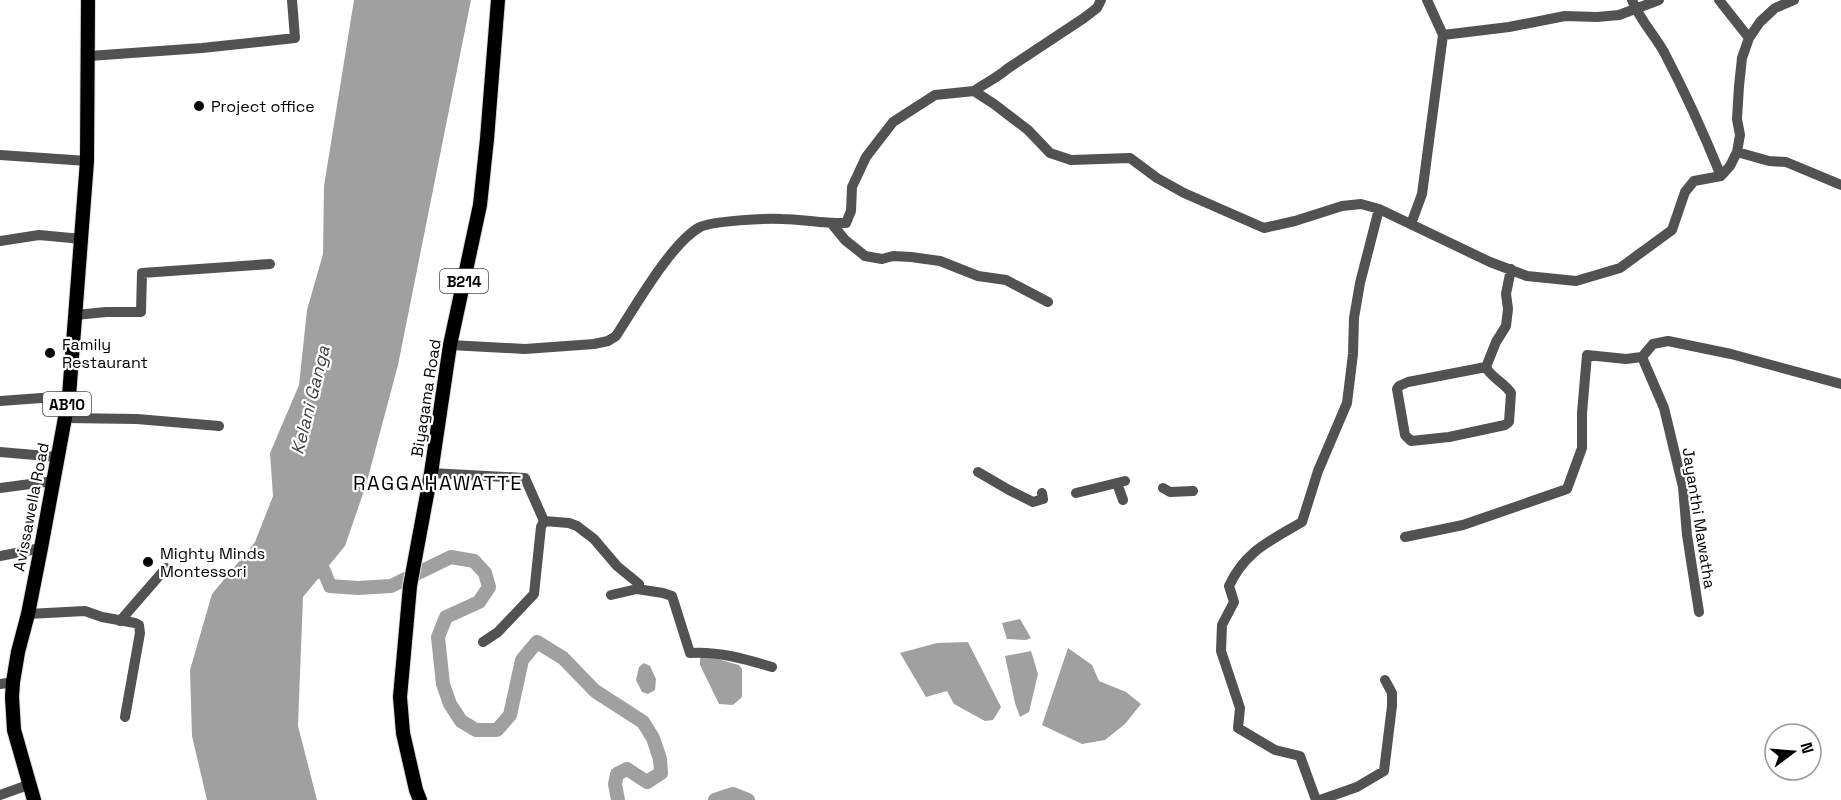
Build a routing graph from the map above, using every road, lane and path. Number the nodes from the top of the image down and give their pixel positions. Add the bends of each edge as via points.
1 (88, 0) edge
2 (292, 0) edge
3 (498, 0) edge
4 (1101, 0) edge
5 (1428, 0) edge
6 (1659, 0) edge
7 (1719, 0) edge
8 (1794, 0) edge
9 (1634, 4) edge
10 (1443, 36) junction
11 (1749, 38) junction
12 (89, 56) junction
13 (974, 91) junction
14 (1737, 152) junction
15 (0, 155) edge
16 (87, 161) junction
17 (1721, 176) junction
18 (1841, 185) edge
19 (1379, 209) junction
20 (832, 224) junction
21 (1412, 224) junction
22 (82, 239) junction
23 (0, 241) edge
24 (270, 264) dead end
25 (1511, 269) junction
26 (1048, 302) dead end
27 (76, 315) junction
28 (450, 345) junction
29 (1642, 357) junction
30 (1486, 366) junction
31 (1841, 384) edge
32 (69, 396) junction
33 (0, 401) edge
34 (65, 418) junction
35 (219, 426) dead end
36 (0, 452) edge
37 (58, 457) junction
38 (978, 472) dead end
39 (431, 473) junction
40 (53, 481) junction
41 (0, 488) edge
42 (1163, 488) dead end
43 (1193, 491) dead end
44 (1042, 493) dead end
45 (1076, 493) dead end
46 (1123, 500) dead end
47 (544, 521) junction
48 (1405, 537) dead end
49 (41, 548) junction
50 (0, 556) edge
51 (166, 568) dead end
52 (637, 589) junction
53 (611, 594) dead end
54 (1699, 612) dead end
55 (28, 614) junction
56 (120, 621) junction
57 (483, 642) dead end
58 (772, 667) dead end
59 (1385, 681) dead end
60 (7, 683) edge
61 (125, 717) dead end
62 (28, 785) junction
63 (0, 795) edge
64 (34, 800) edge
65 (420, 800) edge
66 (1318, 800) edge

1 - 12 main road, Avissawella Road / AB10
2 - 12 street via 295,38
3 - 28 main road, Biyagama Road / B214 via 480,205
4 - 13 street via 1084,18
5 - 10 street
6 - 9 street
7 - 11 street
8 - 11 street via 1775,8
9 - 10 street via 1619,15 1556,17
9 - 17 street via 1696,115
10 - 21 street via 1422,194
11 - 14 street via 1742,58
12 - 16 main road, Avissawella Road / AB10
13 - 19 street via 1028,130 1050,153 1071,160 1130,158 1184,193 1264,228 1342,206 1361,204
13 - 20 street via 935,95 893,122 866,157 852,187 846,223
14 - 17 street
14 - 18 street via 1786,162
15 - 16 street
16 - 22 main road, Avissawella Road / AB10
17 - 25 street via 1694,181 1685,192 1672,230 1620,268 1576,281 1527,276
19 - 21 street
19 - 66 street via 1354,318 1347,403 1318,471 1302,522 1256,549 1235,572 1229,586 1234,602 1222,625 1221,651 1240,708 1238,728 1275,750 1300,756
20 - 26 street via 844,240 865,256 911,256 940,261 978,276 1006,280
20 - 28 street via 781,219 702,226 683,239 616,336 608,341 525,349
21 - 25 street
22 - 23 street via 39,235
22 - 27 main road, Avissawella Road / AB10
24 - 27 street via 142,273 141,312
25 - 30 street via 1506,326
27 - 32 main road, Avissawella Road / AB10
28 - 39 main road, Biyagama Road / B214
29 - 31 street via 1653,344 1668,341
29 - 48 street via 1587,355 1582,448 1567,489 1463,525
29 - 54 street, Jayanthi Mawatha via 1664,408 1683,487
30 - 30 street via 1399,386 1408,439 1449,437 1509,422 1511,393
32 - 33 street
32 - 34 main road, Avissawella Road / AB10
34 - 35 street
34 - 37 main road, Avissawella Road / AB10
36 - 37 street
37 - 40 main road, Avissawella Road / AB10
38 - 44 street via 1024,499 1043,499
39 - 47 street via 525,478
39 - 65 main road, Biyagama Road / B214 via 410,586 400,697
40 - 41 street
40 - 49 main road, Avissawella Road / AB10
42 - 43 street via 1170,492
45 - 46 street via 1121,482
47 - 52 street via 577,526 637,581
47 - 57 street via 534,594
49 - 50 street
49 - 55 main road, Avissawella Road / AB10
51 - 56 street
52 - 53 street
52 - 58 street via 672,596 690,653 745,658
55 - 56 street via 85,611
55 - 60 main road, Avissawella Road / AB10
56 - 61 street via 139,625 140,633
59 - 66 street via 1392,693 1392,706 1384,771 1337,795
60 - 62 main road, Avissawella Road / AB10
62 - 63 street
62 - 64 main road, Avissawella Road / AB10

